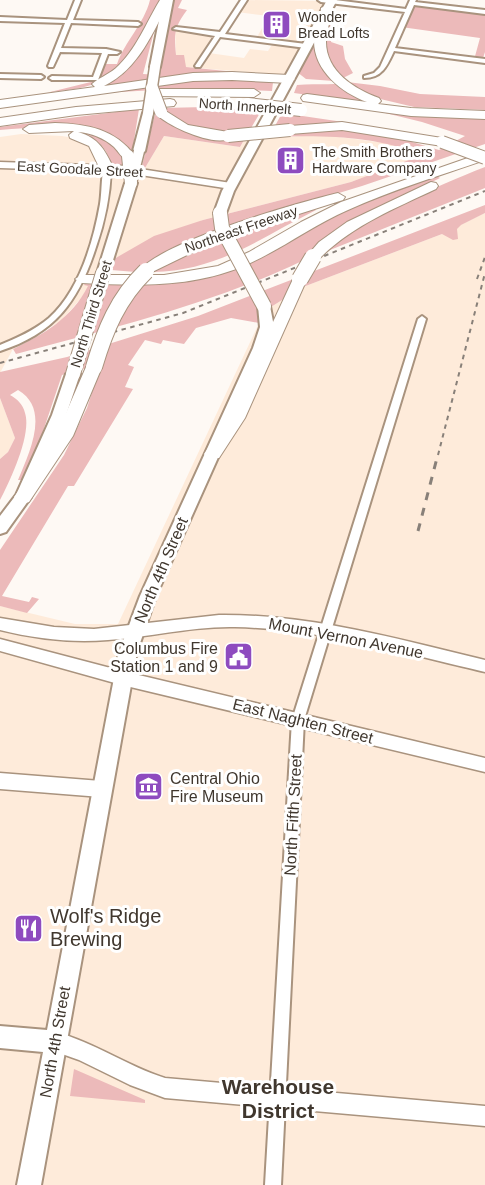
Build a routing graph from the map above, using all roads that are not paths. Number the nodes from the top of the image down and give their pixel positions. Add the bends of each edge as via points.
1 (78, 0) edge
2 (166, 0) edge
3 (244, 0) edge
4 (328, 2) edge
5 (413, 2) edge
6 (409, 11) junction
7 (485, 12) edge
8 (0, 19) edge
9 (69, 21) junction
10 (138, 24) dead end
11 (176, 29) dead end
12 (220, 34) junction
13 (306, 46) junction
14 (391, 49) junction
15 (58, 50) junction
16 (106, 51) junction
17 (117, 52) dead end
18 (485, 61) edge
19 (51, 66) dead end
20 (198, 66) dead end
21 (0, 76) edge
22 (40, 77) dead end
23 (366, 77) dead end
24 (52, 78) dead end
25 (271, 78) junction
26 (289, 79) junction
27 (152, 88) joint
28 (282, 92) junction
29 (251, 98) junction
30 (0, 104) edge
31 (304, 104) junction
32 (0, 111) edge
33 (154, 113) junction
34 (427, 113) junction
35 (485, 115) edge
36 (0, 122) edge
37 (5, 132) edge
38 (447, 139) junction
39 (485, 149) edge
40 (132, 151) junction
41 (485, 159) edge
42 (0, 165) edge
43 (107, 169) junction
44 (131, 183) joint
45 (378, 185) junction
46 (231, 186) junction
47 (83, 276) junction
48 (422, 319) dead end
49 (0, 348) edge
50 (213, 454) junction
51 (23, 497) junction
52 (0, 528) edge
53 (1, 625) edge
54 (135, 630) junction
55 (326, 631) junction
56 (0, 645) edge
57 (485, 666) edge
58 (122, 678) junction
59 (298, 720) junction
60 (485, 765) edge
61 (0, 781) edge
62 (101, 789) junction
63 (0, 1037) edge
64 (55, 1042) junction
65 (278, 1098) junction
66 (485, 1116) edge
67 (29, 1185) edge
68 (273, 1185) edge

1 - 9 street
2 - 27 main road, bridge
2 - 30 highway via 127,65 113,78 75,90
3 - 12 street
4 - 6 street
4 - 13 main road, North 4th Street
4 - 34 highway via 320,48 333,73 351,90 382,103
5 - 6 street
5 - 7 street
6 - 14 street
8 - 9 street
9 - 10 street
9 - 15 street
11 - 12 street
12 - 13 street
12 - 20 street
13 - 26 main road, North 4th Street
14 - 18 street
14 - 23 street via 379,72
15 - 16 street
15 - 19 street
16 - 17 street
16 - 24 street via 96,79
21 - 22 street
25 - 26 highway
25 - 28 highway via 282,82
25 - 30 highway via 193,77
26 - 28 main road, North 4th Street
27 - 33 highway, bridge
28 - 46 main road, North 4th Street
29 - 31 highway, North Innerbelt, bridge
29 - 32 highway, North Innerbelt via 87,100
29 - 36 highway, North Innerbelt via 147,104
31 - 34 highway
31 - 38 highway, North Innerbelt
33 - 38 highway, bridge via 194,131 228,136 342,126
33 - 40 main road
34 - 35 highway
37 - 40 highway via 55,127 89,130
37 - 43 highway via 53,132 81,137 100,149
38 - 39 highway, North Innerbelt
38 - 41 highway, North Innerbelt, bridge
39 - 45 highway, Northeast Freeway
40 - 44 highway, bridge
41 - 47 highway via 345,206 225,268 168,280
41 - 50 highway, bridge via 346,230 313,256 237,418
42 - 43 main road, East Goodale Street
43 - 46 main road, East Goodale Street
43 - 47 street via 106,199
44 - 51 main road, North Third Street, bridge via 59,415
45 - 47 highway via 311,215 216,266 158,276
45 - 51 highway, Northeast Freeway, bridge via 209,237 146,271 111,315 68,433
46 - 50 main road, North 4th Street, bridge via 220,213 222,228 264,306 267,327
47 - 49 street via 69,303 54,318
48 - 55 street, North Fifth Street
50 - 54 main road, North 4th Street
51 - 52 main road, North Third Street
53 - 54 main road, Mount Vernon Avenue via 61,634
54 - 55 main road, Mount Vernon Avenue via 231,621
54 - 58 main road, North 4th Street
55 - 57 main road, Mount Vernon Avenue
55 - 59 street, North Fifth Street
56 - 58 main road, East Naghten Street
58 - 59 main road, East Naghten Street
58 - 62 main road, North 4th Street
59 - 60 main road, East Naghten Street
59 - 65 street, North Fifth Street
61 - 62 main road
62 - 64 main road, North 4th Street
63 - 64 main road
64 - 65 main road via 97,1056 149,1084
64 - 67 main road, North 4th Street
65 - 66 main road
65 - 68 street, North Fifth Street

